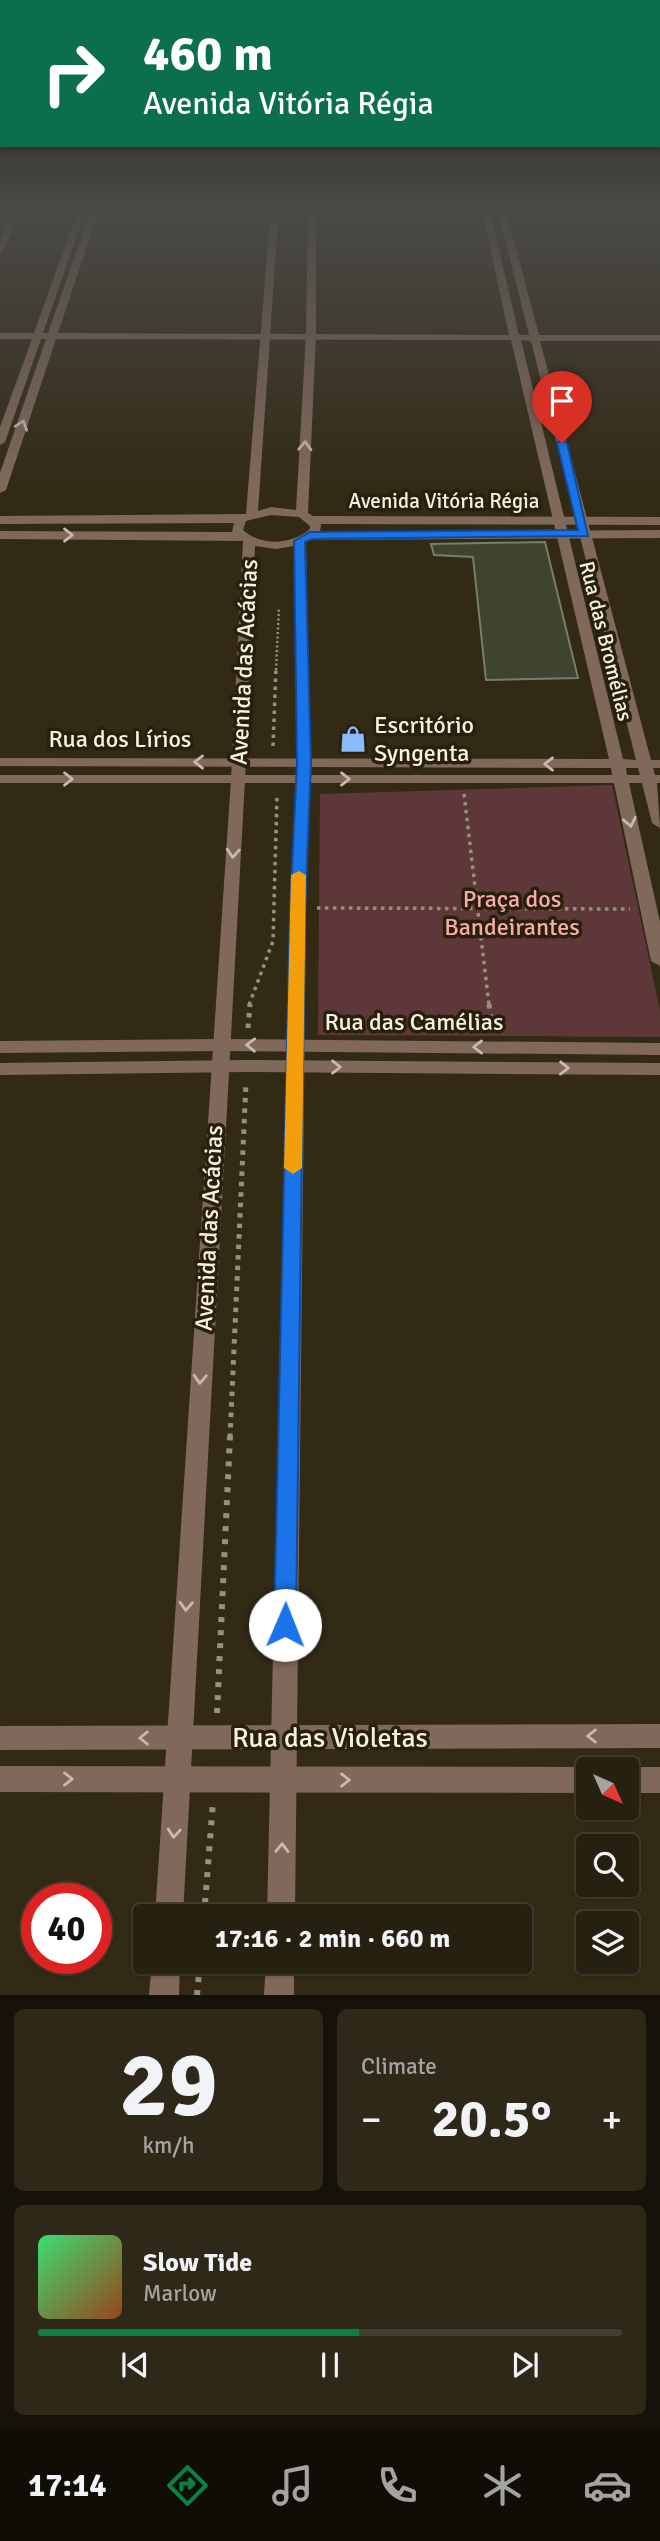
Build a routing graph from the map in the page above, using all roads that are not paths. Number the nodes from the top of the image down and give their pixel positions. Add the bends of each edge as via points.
1 (51, 300) edge
2 (65, 300) edge
3 (269, 300) edge
4 (311, 300) edge
5 (508, 300) edge
6 (525, 300) edge
7 (0, 336) edge
8 (266, 338) junction
9 (311, 338) junction
10 (517, 338) junction
11 (535, 338) junction
12 (660, 338) edge
13 (37, 339) junction
14 (52, 339) junction
15 (0, 342) edge
16 (0, 442) edge
17 (0, 490) edge
18 (247, 517) junction
19 (307, 517) junction
20 (0, 520) edge
21 (660, 520) edge
22 (583, 527) junction
23 (559, 528) junction
24 (0, 534) edge
25 (660, 534) edge
26 (245, 538) junction
27 (305, 538) junction
28 (0, 762) edge
29 (239, 762) junction
30 (303, 771) junction
31 (619, 772) junction
32 (654, 772) edge
33 (0, 779) edge
34 (238, 779) junction
35 (660, 823) edge
36 (660, 961) edge
37 (296, 1046) junction
38 (0, 1047) edge
39 (660, 1049) edge
40 (219, 1056) junction
41 (295, 1067) junction
42 (0, 1069) edge
43 (660, 1069) edge
44 (660, 1736) edge
45 (178, 1737) junction
46 (283, 1737) junction
47 (0, 1738) edge
48 (0, 1779) edge
49 (178, 1779) junction
50 (284, 1780) junction
51 (576, 1780) edge
52 (639, 1780) edge
53 (660, 1780) edge
54 (170, 1904) edge
55 (281, 1904) edge
56 (165, 1974) edge
57 (280, 1974) edge
58 (164, 1995) edge
59 (279, 1995) edge

1 - 13 street
2 - 14 street
3 - 8 street
4 - 9 street
5 - 10 street, Rua das Bromélias
6 - 11 street, Rua das Bromélias
7 - 13 street
8 - 9 street
8 - 14 street
8 - 18 street
9 - 10 street
19 -> 9 street
10 - 11 street
10 - 23 street, Rua das Bromélias
11 - 12 street
11 - 22 street, Rua das Bromélias
13 - 14 street
13 - 15 street
13 - 16 street
17 -> 14 street
18 - 19 street, Avenida Vitória Régia via 281,511
18 - 20 street
18 - 26 street, Avenida das Acácias via 237,525
19 - 23 street, Avenida Vitória Régia
19 - 27 street, Avenida das Acácias via 316,525
21 - 22 street, Avenida Vitória Régia
22 - 23 street, Avenida Vitória Régia
22 - 25 street, Avenida Vitória Régia
22 - 32 street, Rua das Bromélias
23 - 27 street, Avenida Vitória Régia
23 - 31 street, Rua das Bromélias
24 -> 26 street
26 - 27 street, Avenida Vitória Régia via 282,544
26 - 29 street, Avenida das Acácias
27 - 30 street, Avenida das Acácias
29 -> 28 street, Rua dos Lírios
29 - 30 street, Rua dos Lírios
29 - 34 street, Avenida das Acácias
31 -> 30 street, Rua dos Lírios
30 -> 31 street, Rua dos Lírios via 462,779
30 - 34 street, Rua dos Lírios
30 - 37 street, Avenida das Acácias
31 - 32 street, Rua dos Lírios
31 -> 36 street, Rua das Bromélias
32 - 35 street, Rua das Bromélias
33 -> 34 street, Rua dos Lírios
34 -> 40 street, Avenida das Acácias
39 -> 37 street, Rua das Camélias
37 -> 40 street, Rua das Camélias
37 - 41 street, Avenida das Acácias
38 - 40 street, Rua das Camélias
40 - 41 street, Rua das Camélias
40 - 42 street, Rua das Camélias
40 -> 45 street, Avenida das Acácias
41 -> 43 street, Rua das Camélias
41 - 46 street, Avenida das Acácias
44 -> 46 street, Rua das Violetas
45 - 46 street, Rua das Violetas
45 -> 47 street, Rua das Violetas
45 - 49 street, Avenida das Acácias
46 - 50 street, Avenida das Acácias
48 -> 49 street, Rua das Violetas
49 - 50 street, Rua das Violetas
49 -> 54 street, Avenida das Acácias
50 -> 51 street, Rua das Violetas
55 -> 50 street, Avenida das Acácias
52 - 53 street
56 - 58 street
57 - 59 street

